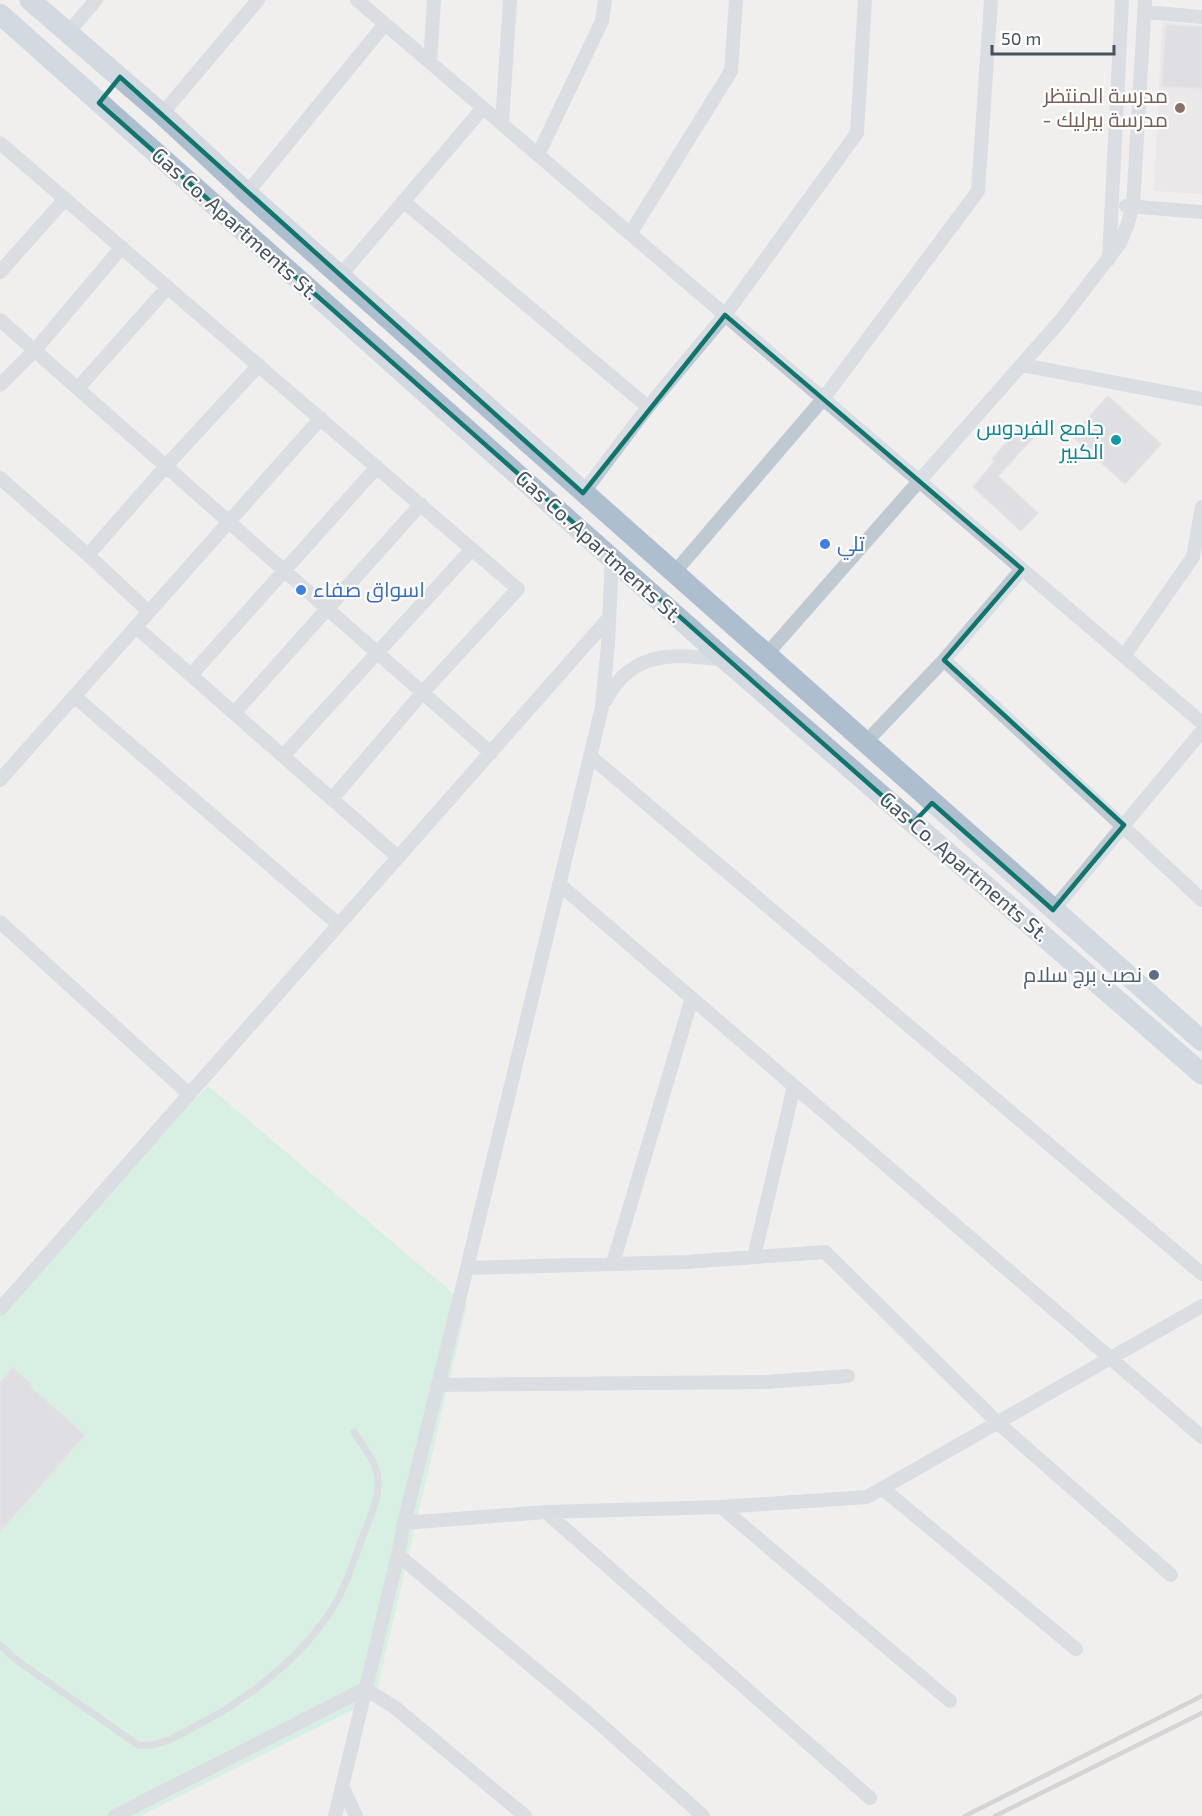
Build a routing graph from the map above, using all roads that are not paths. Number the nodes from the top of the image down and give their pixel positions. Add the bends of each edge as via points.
1 (30, 0) edge
2 (96, 0) edge
3 (258, 0) edge
4 (357, 0) edge
5 (434, 0) edge
6 (510, 0) edge
7 (605, 0) edge
8 (736, 0) edge
9 (865, 0) edge
10 (991, 0) edge
11 (1122, 0) edge
12 (1145, 6) edge
13 (0, 14) edge
14 (1202, 17) edge
15 (386, 24) junction
16 (68, 34) junction
17 (430, 62) junction
18 (120, 77) junction
19 (99, 103) junction
20 (483, 108) junction
21 (162, 114) junction
22 (502, 124) junction
23 (0, 143) edge
24 (538, 155) junction
25 (247, 193) junction
26 (65, 199) junction
27 (403, 201) junction
28 (1113, 204) junction
29 (1133, 207) junction
30 (1202, 212) edge
31 (630, 234) junction
32 (122, 247) junction
33 (1109, 260) junction
34 (0, 272) edge
35 (340, 276) junction
36 (168, 287) junction
37 (725, 315) junction
38 (0, 320) edge
39 (35, 350) junction
40 (259, 365) junction
41 (1022, 365) junction
42 (0, 385) edge
43 (78, 388) junction
44 (823, 399) junction
45 (1202, 399) edge
46 (648, 407) junction
47 (321, 418) junction
48 (166, 466) junction
49 (377, 467) junction
50 (0, 478) edge
51 (919, 481) junction
52 (583, 492) junction
53 (421, 504) junction
54 (1202, 507) edge
55 (229, 522) junction
56 (472, 549) junction
57 (88, 555) junction
58 (612, 558) junction
59 (1022, 569) junction
60 (285, 571) junction
61 (674, 573) junction
62 (328, 608) junction
63 (149, 612) junction
64 (609, 618) junction
65 (136, 627) junction
66 (378, 653) junction
67 (766, 655) junction
68 (1124, 656) junction
69 (727, 660) junction
70 (944, 660) junction
71 (191, 675) junction
72 (423, 692) junction
73 (74, 696) junction
74 (602, 707) junction
75 (234, 713) junction
76 (1202, 723) edge
77 (1202, 731) edge
78 (865, 743) junction
79 (491, 753) junction
80 (283, 756) junction
81 (590, 756) junction
82 (2, 773) edge
83 (332, 799) junction
84 (932, 803) junction
85 (913, 823) junction
86 (1124, 825) junction
87 (399, 857) junction
88 (559, 884) junction
89 (1202, 900) edge
90 (1053, 910) junction
91 (0, 922) edge
92 (339, 925) junction
93 (692, 998) junction
94 (1202, 1041) edge
95 (1202, 1074) edge
96 (794, 1086) junction
97 (189, 1095) junction
98 (754, 1257) junction
99 (613, 1263) junction
100 (467, 1268) junction
101 (1202, 1274) edge
102 (1202, 1306) edge
103 (0, 1309) edge
104 (1110, 1357) junction
105 (848, 1376) dead end
106 (437, 1385) junction
107 (998, 1423) junction
108 (354, 1432) dead end
109 (1202, 1437) edge
110 (883, 1489) junction
111 (721, 1506) junction
112 (546, 1512) junction
113 (404, 1523) junction
114 (398, 1554) junction
115 (1171, 1575) dead end
116 (0, 1645) edge
117 (1076, 1648) dead end
118 (365, 1689) junction
119 (950, 1701) dead end
120 (342, 1786) junction
121 (870, 1797) dead end
122 (115, 1816) edge
123 (335, 1816) edge
124 (356, 1816) edge
125 (525, 1816) edge
126 (703, 1816) edge

1 - 16 main road, Gas Co. Apartments St.
2 - 16 street
3 - 21 street
4 - 15 street
5 - 17 street
6 - 22 street
7 - 24 street via 602,21
8 - 31 street via 731,71
9 - 37 street via 858,133
10 - 44 street via 978,191
11 - 28 street
12 - 14 street
12 - 29 street
13 - 19 main road, Gas Co. Apartments St.
15 - 17 street
15 - 25 street
16 - 18 main road, Gas Co. Apartments St.
17 - 20 street
18 - 19 main road
18 - 21 main road, Gas Co. Apartments St.
19 - 58 main road, Gas Co. Apartments St.
20 - 22 street
20 - 27 street
21 - 25 main road, Gas Co. Apartments St.
22 - 24 street
23 - 26 street
24 - 31 street
25 - 35 main road, Gas Co. Apartments St.
26 - 32 street
26 - 34 street
27 - 35 street
27 - 46 street
28 - 29 street
28 - 33 street
29 - 30 street
29 - 33 street
31 - 37 street
32 - 36 street
32 - 39 street
33 - 41 street
35 - 52 main road, Gas Co. Apartments St.
36 - 40 street
36 - 43 street
37 - 44 street
37 - 46 street
38 - 39 street
39 - 42 street
39 - 43 street
40 - 47 street
40 - 48 street
41 - 45 street
41 - 51 street
43 - 48 street
44 - 51 street
44 - 61 street
46 - 52 street
47 - 49 street
47 - 55 street
48 - 55 street
48 - 57 street
49 - 53 street
49 - 60 street
50 - 57 street
51 - 59 street
51 - 67 street
52 - 61 main road, Gas Co. Apartments St.
53 - 56 street
53 - 62 street
54 - 68 street via 1193,557
55 - 60 street
55 - 63 street
56 - 66 street
56 - 72 street via 518,589
57 - 63 street
58 - 64 street
58 - 69 main road, Gas Co. Apartments St.
59 - 68 street
59 - 70 street
60 - 62 street
60 - 71 street
61 - 67 main road, Gas Co. Apartments St.
62 - 66 street
62 - 75 street
63 - 65 street
64 - 74 street
64 - 79 street
65 - 71 street
65 - 73 street
66 - 72 street
66 - 80 street
67 - 78 main road, Gas Co. Apartments St.
68 - 76 street
69 - 74 street via 658,657 623,675
69 - 85 main road, Gas Co. Apartments St.
70 - 78 street
70 - 86 street
71 - 75 street
72 - 79 street
72 - 83 street
73 - 82 street
73 - 92 street
74 - 81 street
75 - 80 street
77 - 86 street
78 - 84 main road, Gas Co. Apartments St.
79 - 87 street
80 - 83 street
81 - 88 street
81 - 101 street
83 - 87 street
84 - 85 main road
84 - 90 main road, Gas Co. Apartments St.
85 - 95 main road, Gas Co. Apartments St.
86 - 89 street
86 - 90 street
87 - 92 street
88 - 93 street
88 - 100 street
90 - 94 main road, Gas Co. Apartments St.
91 - 97 street
92 - 97 street
93 - 96 street
93 - 99 street
96 - 98 street
96 - 104 street
97 - 103 street
98 - 99 street
98 - 107 street via 825,1252
99 - 100 street
100 - 106 street
102 - 104 street
104 - 107 street
104 - 109 street
105 - 106 street via 759,1382
106 - 113 street
107 - 110 street
107 - 115 street
108 - 116 lane via 374,1463 378,1482 369,1519 337,1600 295,1653 254,1690 211,1719 163,1743 138,1745
110 - 111 street via 867,1497
110 - 117 street
111 - 112 street
111 - 119 street
112 - 113 street
112 - 121 street
113 - 114 street
114 - 118 street
114 - 126 street
118 - 120 street
118 - 122 street
118 - 125 street via 393,1706
120 - 123 street
120 - 124 street

